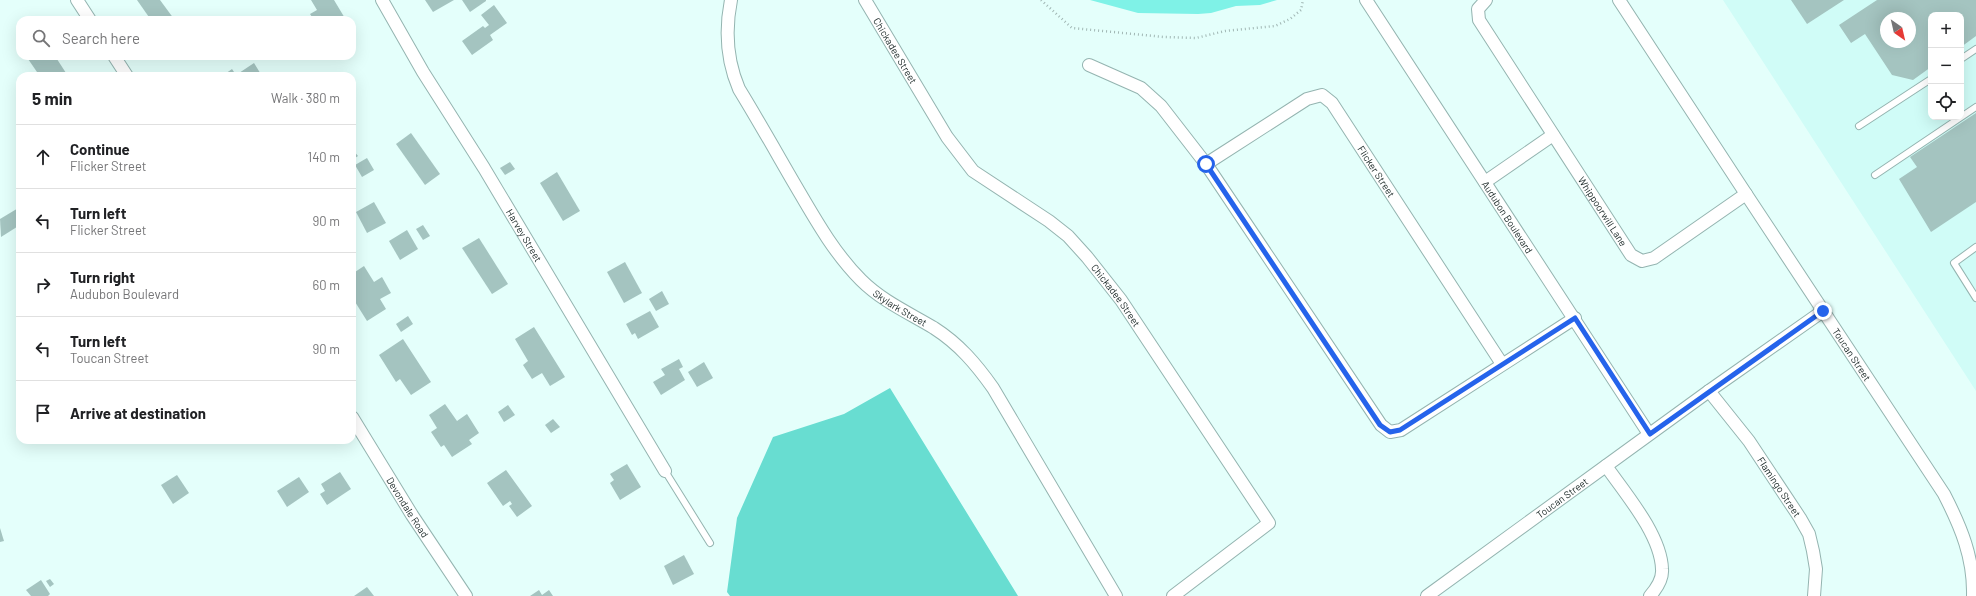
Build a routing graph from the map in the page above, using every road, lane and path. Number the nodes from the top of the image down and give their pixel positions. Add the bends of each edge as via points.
1 (77, 0) edge
2 (382, 0) edge
3 (731, 0) edge
4 (865, 0) edge
5 (1041, 0) edge
6 (1303, 0) edge
7 (1366, 0) edge
8 (1486, 0) edge
9 (1619, 0) edge
10 (87, 16) edge
11 (1976, 49) edge
12 (1964, 57) edge
13 (117, 60) edge
14 (1090, 65) dead end
15 (124, 72) edge
16 (1928, 81) edge
17 (1976, 107) edge
18 (1859, 126) dead end
19 (1553, 135) junction
20 (1206, 164) junction
21 (1875, 175) dead end
22 (1485, 182) junction
23 (1746, 194) junction
24 (1976, 247) edge
25 (1976, 298) edge
26 (1823, 311) junction
27 (1575, 318) junction
28 (1502, 364) junction
29 (1709, 390) junction
30 (356, 424) edge
31 (1650, 434) junction
32 (1606, 466) junction
33 (665, 471) joint
34 (710, 543) dead end
35 (466, 596) edge
36 (1116, 596) edge
37 (1174, 596) edge
38 (1427, 596) edge
39 (1650, 596) edge
40 (1814, 596) edge
41 (1973, 596) edge

1 - 10 street
2 - 33 street, Harvey Street
3 - 36 street, Skylark Street via 727,41 739,89 823,232 862,282 903,312 950,339 974,361 993,388
4 - 37 street, Chickadee Street via 960,156 973,171 1068,236 1087,257 1121,300 1269,523
5 - 6 path via 1072,28 1196,38 1225,31 1275,26 1301,10
7 - 22 street, Audubon Boulevard
8 - 19 street, Whippoorwill Lane via 1478,9 1479,20
9 - 23 street
11 - 12 lane
13 - 15 street
14 - 20 street via 1150,94
16 - 18 lane
17 - 21 lane
19 - 22 street
19 - 23 street, Whippoorwill Lane via 1631,255 1642,261 1654,258
20 - 28 street via 1385,429 1390,432 1400,430
20 - 28 street, Flicker Street via 1307,99 1322,95 1332,103
22 - 27 street, Audubon Boulevard
23 - 26 street
24 - 25 lane via 1954,263
26 - 29 street, Toucan Street
26 - 41 street, Toucan Street via 1944,494 1964,537 1971,562
27 - 28 street
27 - 31 street, Audubon Boulevard
29 - 31 street, Toucan Street
29 - 40 street, Flamingo Street via 1749,441 1806,529 1816,569
30 - 35 street, Devondale Road
31 - 32 street, Toucan Street
32 - 38 street, Toucan Street
32 - 39 street via 1646,525 1659,555 1661,580
33 - 34 lane

